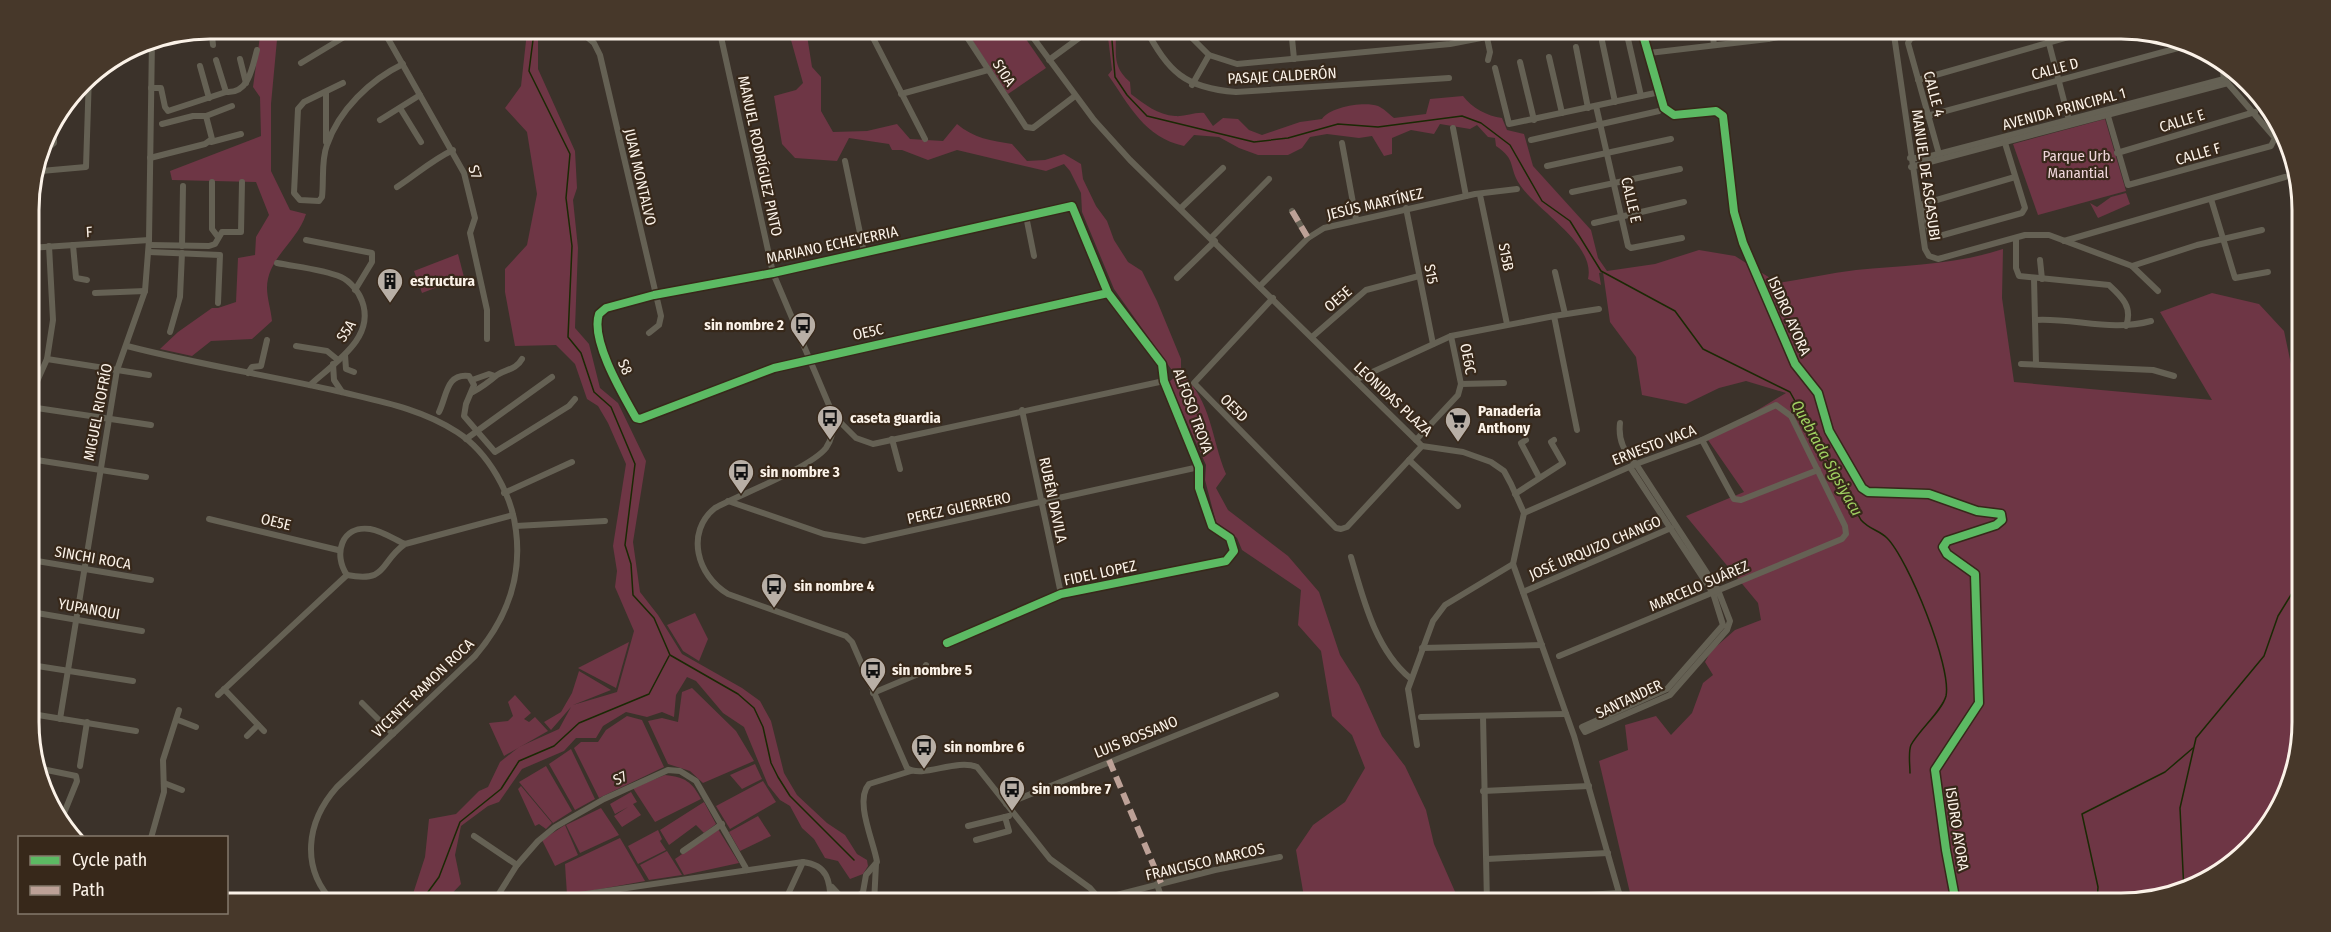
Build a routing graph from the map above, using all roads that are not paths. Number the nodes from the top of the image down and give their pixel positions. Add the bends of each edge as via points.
1 (213, 39) edge
2 (339, 39) edge
3 (388, 39) edge
4 (588, 39) edge
5 (721, 39) edge
6 (874, 39) edge
7 (968, 39) edge
8 (1034, 39) edge
9 (1078, 39) edge
10 (1152, 39) edge
11 (1193, 39) edge
12 (1292, 39) edge
13 (1476, 39) edge
14 (1487, 39) edge
15 (1628, 39) dead end
16 (1645, 39) edge
17 (1713, 39) edge
18 (1768, 39) edge
19 (1894, 39) edge
20 (1912, 39) edge
21 (2048, 39) edge
22 (2063, 39) edge
23 (1602, 41) dead end
24 (2049, 43) junction
25 (213, 45) dead end
26 (1714, 45) junction
27 (1576, 47) dead end
28 (2175, 48) edge
29 (152, 49) edge
30 (257, 50) dead end
31 (1649, 53) junction
32 (1209, 55) junction
33 (1549, 57) dead end
34 (240, 59) dead end
35 (1294, 59) junction
36 (216, 60) dead end
37 (1049, 60) junction
38 (1488, 60) dead end
39 (1520, 62) dead end
40 (301, 63) dead end
41 (403, 64) junction
42 (200, 66) dead end
43 (1495, 68) dead end
44 (988, 70) junction
45 (2224, 74) edge
46 (1449, 78) dead end
47 (1918, 80) junction
48 (2060, 80) junction
49 (2226, 81) junction
50 (343, 83) dead end
51 (246, 84) junction
52 (1192, 85) junction
53 (151, 88) junction
54 (89, 90) edge
55 (226, 92) junction
56 (326, 92) junction
57 (1660, 92) junction
58 (901, 93) junction
59 (420, 95) junction
60 (1075, 96) junction
61 (1641, 96) junction
62 (209, 98) junction
63 (1615, 102) junction
64 (232, 106) dead end
65 (1596, 106) junction
66 (400, 108) junction
67 (1588, 108) junction
68 (1659, 111) dead end
69 (2255, 112) junction
70 (1562, 113) junction
71 (206, 116) junction
72 (1928, 116) junction
73 (2108, 116) junction
74 (327, 120) junction
75 (380, 120) dead end
76 (1534, 120) junction
77 (2070, 123) junction
78 (162, 124) dead end
79 (338, 124) junction
80 (1601, 124) junction
81 (1453, 128) dead end
82 (241, 134) dead end
83 (925, 139) dead end
84 (1671, 139) dead end
85 (1531, 140) dead end
86 (2004, 140) junction
87 (210, 142) junction
88 (421, 142) dead end
89 (1342, 143) dead end
90 (326, 148) junction
91 (453, 150) junction
92 (1607, 153) junction
93 (2117, 153) junction
94 (1939, 154) junction
95 (150, 158) junction
96 (1910, 158) junction
97 (845, 161) dead end
98 (1546, 166) dead end
99 (1911, 167) junction
100 (1223, 168) dead end
101 (44, 169) edge
102 (1680, 169) dead end
103 (2015, 177) junction
104 (2285, 177) dead end
105 (1269, 179) dead end
106 (212, 182) dead end
107 (242, 182) dead end
108 (1614, 183) junction
109 (183, 186) dead end
110 (397, 187) dead end
111 (1516, 189) dead end
112 (1572, 192) dead end
113 (1480, 195) junction
114 (1466, 196) junction
115 (2211, 199) junction
116 (1684, 202) dead end
117 (1181, 208) junction
118 (1406, 208) junction
119 (1076, 210) joint
120 (1292, 211) dead end
121 (1026, 216) junction
122 (1622, 216) junction
123 (1356, 219) junction
124 (1594, 223) dead end
125 (2262, 230) dead end
126 (218, 237) junction
127 (1308, 238) junction
128 (1682, 238) dead end
129 (2016, 238) junction
130 (1213, 239) junction
131 (2224, 239) junction
132 (306, 240) dead end
133 (2064, 241) junction
134 (73, 244) junction
135 (49, 246) junction
136 (149, 246) junction
137 (39, 247) edge
138 (182, 249) junction
139 (864, 252) junction
140 (1034, 256) dead end
141 (2040, 260) dead end
142 (277, 263) dead end
143 (2132, 266) junction
144 (1555, 272) dead end
145 (2268, 272) dead end
146 (773, 273) junction
147 (1419, 276) junction
148 (1177, 278) dead end
149 (2034, 278) junction
150 (2042, 279) junction
151 (87, 280) dead end
152 (1260, 286) junction
153 (355, 290) junction
154 (145, 291) junction
155 (2158, 291) dead end
156 (95, 293) dead end
157 (1108, 293) junction
158 (654, 295) junction
159 (1273, 298) junction
160 (218, 303) dead end
161 (1599, 309) dead end
162 (1565, 314) junction
163 (1554, 316) junction
164 (597, 318) joint
165 (2036, 321) junction
166 (2151, 321) dead end
167 (1507, 324) junction
168 (2126, 326) junction
169 (170, 332) dead end
170 (649, 333) dead end
171 (1451, 336) junction
172 (1312, 337) junction
173 (487, 339) dead end
174 (267, 340) dead end
175 (1433, 344) junction
176 (127, 346) junction
177 (296, 346) dead end
178 (345, 355) junction
179 (47, 359) junction
180 (522, 359) dead end
181 (808, 359) junction
182 (335, 362) junction
183 (2021, 364) dead end
184 (2036, 364) junction
185 (117, 370) junction
186 (354, 372) dead end
187 (248, 373) junction
188 (149, 375) dead end
189 (39, 376) edge
190 (495, 376) junction
191 (2174, 376) dead end
192 (552, 377) dead end
193 (472, 380) junction
194 (1355, 380) junction
195 (1164, 381) junction
196 (1504, 383) dead end
197 (1461, 384) junction
198 (310, 385) junction
199 (343, 392) junction
200 (473, 392) junction
201 (575, 399) dead end
202 (39, 408) edge
203 (1022, 411) junction
204 (439, 412) dead end
205 (834, 417) junction
206 (107, 419) junction
207 (640, 419) joint
208 (1620, 423) dead end
209 (151, 425) dead end
210 (476, 430) junction
211 (1577, 430) dead end
212 (466, 439) junction
213 (892, 439) junction
214 (1416, 440) junction
215 (1526, 440) dead end
216 (1554, 440) dead end
217 (1702, 440) junction
218 (1422, 446) junction
219 (39, 460) edge
220 (1409, 460) junction
221 (572, 462) dead end
222 (1633, 466) junction
223 (1198, 467) junction
224 (900, 468) dead end
225 (99, 470) junction
226 (1818, 470) junction
227 (146, 477) dead end
228 (1539, 477) junction
229 (504, 493) junction
230 (1515, 494) junction
231 (727, 501) junction
232 (1041, 502) junction
233 (1458, 506) dead end
234 (1524, 513) junction
235 (513, 515) junction
236 (209, 519) dead end
237 (605, 521) dead end
238 (516, 526) junction
239 (1673, 528) junction
240 (405, 544) junction
241 (338, 550) junction
242 (1351, 556) dead end
243 (1229, 559) joint
244 (39, 561) edge
245 (1512, 564) junction
246 (84, 568) junction
247 (347, 575) junction
248 (152, 580) dead end
249 (1716, 591) junction
250 (1523, 592) junction
251 (1061, 594) junction
252 (39, 613) edge
253 (76, 618) junction
254 (1727, 621) junction
255 (142, 631) dead end
256 (947, 643) dead end
257 (1542, 645) junction
258 (1422, 648) junction
259 (1559, 657) dead end
260 (926, 665) dead end
261 (39, 666) edge
262 (68, 671) junction
263 (1410, 678) junction
264 (133, 681) dead end
265 (224, 689) junction
266 (873, 693) junction
267 (218, 695) dead end
268 (1276, 695) dead end
269 (362, 703) dead end
270 (179, 710) dead end
271 (1566, 714) junction
272 (39, 715) edge
273 (1483, 716) junction
274 (1421, 717) dead end
275 (60, 719) junction
276 (178, 720) junction
277 (87, 722) junction
278 (258, 725) junction
279 (196, 727) dead end
280 (136, 731) dead end
281 (264, 731) dead end
282 (393, 734) junction
283 (247, 735) dead end
284 (1417, 745) dead end
285 (80, 766) dead end
286 (46, 770) edge
287 (911, 771) junction
288 (164, 783) junction
289 (1589, 786) junction
290 (182, 790) dead end
291 (1483, 791) junction
292 (1006, 804) junction
293 (65, 811) edge
294 (1014, 814) junction
295 (1005, 817) junction
296 (722, 825) junction
297 (968, 826) dead end
298 (151, 836) edge
299 (474, 836) dead end
300 (976, 840) dead end
301 (683, 851) dead end
302 (1608, 853) junction
303 (1280, 857) dead end
304 (1487, 858) junction
305 (803, 861) junction
306 (876, 864) junction
307 (517, 865) junction
308 (747, 870) junction
309 (830, 884) junction
310 (1157, 884) junction
311 (326, 893) edge
312 (499, 893) edge
313 (592, 893) edge
314 (789, 893) edge
315 (830, 893) edge
316 (836, 893) edge
317 (862, 893) edge
318 (875, 893) edge
319 (1092, 893) edge
320 (1128, 893) edge
321 (1160, 893) edge
322 (1487, 893) edge
323 (1619, 893) edge
324 (1954, 893) edge

1 - 25 street
2 - 40 street
3 - 41 street, S7
4 - 158 street, JUAN MONTALVO via 600,55
5 - 146 street, MANUEL RODRÍGUEZ PINTO
6 - 58 street
7 - 44 street, S10A
8 - 37 street, LEONIDAS PLAZA
9 - 37 street
10 - 52 street, PASAJE CALDERÓN via 1167,65
11 - 32 street
12 - 35 street
13 - 35 street
14 - 38 street
15 - 61 street
16 - 31 street, ISIDRO AYORA
17 - 26 street
18 - 26 street
19 - 96 street, MANUEL DE ASCASUBI
20 - 47 street, CALLE 4 via 1909,40
21 - 24 street
22 - 24 street
23 - 63 street
24 - 47 street
24 - 48 street
26 - 31 street
27 - 67 street
28 - 48 street, CALLE D
29 - 53 street, MIGUEL RIOFRÍO
30 - 51 street
31 - 57 street, ISIDRO AYORA
32 - 35 street via 1236,64
32 - 52 street
33 - 70 street
34 - 51 street
36 - 55 street
37 - 60 street, LEONIDAS PLAZA
39 - 76 street
41 - 59 street, S7
41 - 79 street via 373,82 352,102
42 - 62 street
43 - 76 street via 1506,121 1514,125
44 - 58 street
44 - 60 street, S10A via 1029,129
45 - 49 street
46 - 52 street, PASAJE CALDERÓN via 1236,92
47 - 72 street, CALLE 4
48 - 72 street, CALLE D
48 - 77 street
49 - 69 street
49 - 73 street
49 - 77 street, AVENIDA PRINCIPAL 1
50 - 56 street
51 - 55 street via 242,89
53 - 62 street via 161,88 168,111
53 - 95 street, MIGUEL RIOFRÍO
54 - 101 street via 86,167
55 - 62 street
56 - 74 street
56 - 90 street via 298,109 294,194 300,200 319,201 322,196
57 - 61 street
57 - 324 street, ISIDRO AYORA via 1664,108 1674,115 1716,111 1723,116 1734,212 1743,243 1795,364 1818,393 1829,431 1862,488 1868,492 1929,494 1977,511 2001,514 2002,520 1996,525 1947,541 1943,547 1975,574 1978,607 1979,703 1935,770
58 - 83 street
59 - 66 street
59 - 91 street, S7
60 - 117 street, LEONIDAS PLAZA via 1110,138
61 - 63 street
63 - 65 street
64 - 71 street
65 - 67 street
65 - 80 street, CALLE E
66 - 75 street
66 - 88 street
67 - 70 street
68 - 80 street
69 - 93 street, CALLE E
69 - 93 street, CALLE F via 2275,138 2271,146 2131,185 2125,183
70 - 76 street
71 - 78 street
71 - 87 street via 212,132
72 - 94 street, CALLE 4
73 - 77 street
73 - 93 street
74 - 79 street
74 - 90 street
77 - 86 street, AVENIDA PRINCIPAL 1
79 - 90 street
80 - 85 street
80 - 92 street, CALLE E
81 - 114 street
82 - 87 street
84 - 92 street
86 - 94 street, AVENIDA PRINCIPAL 1
86 - 99 street
86 - 103 street
87 - 95 street
89 - 123 street
91 - 110 street via 430,161
91 - 173 street, S7 via 465,173 475,218 470,233 488,310
92 - 98 street
92 - 108 street, CALLE E
94 - 96 street, AVENIDA PRINCIPAL 1
95 - 136 street, MIGUEL RIOFRÍO
96 - 99 street, MANUEL DE ASCASUBI
97 - 139 street
99 - 129 street, MANUEL DE ASCASUBI via 1929,256 1938,259
100 - 117 street
102 - 108 street
103 - 103 street via 1923,204 1933,237 2022,213 2025,207
104 - 115 street
105 - 130 street
106 - 126 street via 212,229
107 - 126 street via 241,232 222,232
108 - 112 street
108 - 122 street, CALLE E
109 - 138 street
111 - 113 street, JESÚS MARTÍNEZ
113 - 114 street, JESÚS MARTÍNEZ
113 - 167 street, S15B
114 - 118 street, JESÚS MARTÍNEZ
115 - 131 street
115 - 133 street
116 - 122 street
117 - 130 street, LEONIDAS PLAZA
118 - 123 street, JESÚS MARTÍNEZ
118 - 147 street, S15
119 - 121 street, MARIANO ECHEVERRIA via 1067,207
119 - 157 street, ALFOSO TROYA
120 - 127 street
121 - 139 street, MARIANO ECHEVERRIA
121 - 140 street
122 - 124 street
122 - 128 street, CALLE E via 1631,248
123 - 127 street, JESÚS MARTÍNEZ via 1324,228
125 - 131 street
126 - 138 street via 209,246
127 - 152 street, JESÚS MARTÍNEZ
129 - 133 street, MANUEL DE ASCASUBI via 2038,234
129 - 149 street via 2016,273 2022,278
130 - 148 street
130 - 152 street, LEONIDAS PLAZA
131 - 143 street
131 - 145 street via 2235,278
132 - 153 street via 372,253 372,262
133 - 143 street, MANUEL DE ASCASUBI
134 - 135 street, F
134 - 136 street, F
134 - 151 street via 76,278
135 - 137 street, F
135 - 179 street via 53,320
136 - 138 street, F
136 - 154 street, MIGUEL RIOFRÍO
138 - 160 street via 219,255
138 - 169 street via 180,297
139 - 146 street, MARIANO ECHEVERRIA
141 - 150 street
142 - 153 street via 341,277
143 - 155 street, MANUEL DE ASCASUBI
144 - 162 street
146 - 158 street, MARIANO ECHEVERRIA
146 - 181 street, MANUEL RODRÍGUEZ PINTO
147 - 172 street, OE5E via 1366,290
147 - 175 street, S15
149 - 150 street
149 - 165 street
150 - 168 street via 2109,285 2126,302 2130,315
152 - 159 street, LEONIDAS PLAZA
153 - 178 street, S5A via 365,308 366,325
154 - 156 street
154 - 176 street, MIGUEL RIOFRÍO
157 - 181 street, OE5C
157 - 195 street, ALFOSO TROYA via 1162,364
158 - 164 street, MARIANO ECHEVERRIA via 606,308
158 - 170 street, JUAN MONTALVO via 662,322
159 - 172 street, LEONIDAS PLAZA
159 - 220 street, OE5D via 1194,383 1341,530
161 - 162 street
162 - 163 street
163 - 167 street
163 - 211 street
164 - 207 street, S8 via 611,373
165 - 168 street
165 - 184 street
166 - 168 street
167 - 171 street
171 - 175 street
171 - 197 street, OE6C
172 - 194 street, LEONIDAS PLAZA
174 - 187 street via 261,366 252,367
175 - 194 street
176 - 185 street, MIGUEL RIOFRÍO
176 - 187 street, VICENTE RAMON ROCA
177 - 182 street via 327,351
178 - 182 street, S5A
178 - 186 street via 346,369
179 - 185 street
179 - 189 street
180 - 190 street via 514,368
181 - 205 street, MANUEL RODRÍGUEZ PINTO
181 - 207 street, OE5C via 757,373
182 - 198 street, S5A
182 - 199 street via 334,380
183 - 184 street
184 - 191 street via 2153,370
185 - 188 street
185 - 206 street, MIGUEL RIOFRÍO
187 - 198 street, VICENTE RAMON ROCA
190 - 193 street
190 - 200 street
192 - 210 street
193 - 200 street
193 - 204 street via 463,375 450,382
194 - 214 street, LEONIDAS PLAZA
195 - 203 street
195 - 223 street, ALFOSO TROYA
196 - 197 street
197 - 214 street, OE6C via 1458,395
198 - 199 street, VICENTE RAMON ROCA
199 - 212 street, VICENTE RAMON ROCA via 403,406
200 - 210 street via 464,416
201 - 210 street via 499,451 495,452
202 - 206 street
203 - 213 street
203 - 232 street, RUBÉN DAVILA
205 - 213 street via 846,431 865,443
205 - 231 street via 833,435 824,451
206 - 209 street
206 - 225 street, MIGUEL RIOFRÍO
208 - 222 street via 1621,443
210 - 212 street
212 - 229 street, VICENTE RAMON ROCA via 488,462
213 - 224 street
214 - 218 street, LEONIDAS PLAZA
215 - 228 street via 1521,443
216 - 228 street via 1551,442 1563,463
217 - 222 street, ERNESTO VACA
217 - 226 street via 1734,499 1741,500
217 - 226 street, ERNESTO VACA via 1776,405 1791,416
218 - 220 street
218 - 230 street, LEONIDAS PLAZA via 1464,452 1491,462 1504,471
219 - 225 street
220 - 233 street
221 - 229 street
222 - 234 street, ERNESTO VACA
222 - 239 street
223 - 232 street, PEREZ GUERRERO
223 - 243 street, ALFOSO TROYA via 1199,488 1212,526 1232,542 1234,551
225 - 227 street
225 - 246 street, MIGUEL RIOFRÍO
226 - 249 street, MARCELO SUÁREZ via 1845,526 1842,539
228 - 230 street
229 - 235 street, VICENTE RAMON ROCA
230 - 234 street, LEONIDAS PLAZA
231 - 232 street, PEREZ GUERRERO via 853,541
231 - 266 street via 705,516 697,537 702,564 715,587 846,636
232 - 251 street, RUBÉN DAVILA
234 - 245 street
235 - 238 street, VICENTE RAMON ROCA
235 - 240 street
236 - 241 street, OE5E
237 - 238 street
238 - 282 street, VICENTE RAMON ROCA via 516,578 494,634
239 - 249 street
239 - 250 street, JOSÉ URQUIZO CHANGO
240 - 241 street via 371,529 351,534
240 - 247 street via 379,574 367,578
241 - 247 street
242 - 263 street via 1378,635 1401,671
243 - 251 street, FIDEL LOPEZ
244 - 246 street, SINCHI ROCA
245 - 250 street
245 - 258 street via 1443,607
246 - 248 street, SINCHI ROCA
246 - 253 street, MIGUEL RIOFRÍO
247 - 265 street
249 - 254 street
249 - 259 street, MARCELO SUÁREZ
250 - 257 street
251 - 256 street, FIDEL LOPEZ
252 - 253 street, YUPANQUI
253 - 255 street, YUPANQUI
253 - 262 street, MIGUEL RIOFRÍO
254 - 254 street, SANTANDER via 1667,689 1582,730 1670,695 1727,630
257 - 258 street
257 - 271 street
258 - 263 street
260 - 266 street via 923,672
261 - 262 street
262 - 264 street
262 - 275 street, MIGUEL RIOFRÍO
263 - 284 street via 1408,689
265 - 267 street
265 - 278 street
266 - 287 street via 903,763
268 - 292 street, LUIS BOSSANO
269 - 282 street
270 - 276 street
271 - 273 street
271 - 289 street
272 - 275 street
273 - 274 street
273 - 291 street
275 - 277 street
276 - 279 street
276 - 288 street via 163,760
277 - 280 street
277 - 285 street
278 - 281 street
278 - 283 street
282 - 311 street, VICENTE RAMON ROCA via 327,798 315,821 312,864
286 - 293 street via 72,774 77,781
287 - 292 street via 973,765
287 - 306 street via 866,788 864,806
288 - 290 street
288 - 298 street
289 - 291 street
289 - 302 street
291 - 304 street
292 - 294 street
294 - 295 street
294 - 319 street via 1050,859
295 - 297 street
295 - 300 street via 1009,831
296 - 301 street
296 - 307 street, S7 via 696,781 680,771 663,771 555,827
296 - 308 street, S7
299 - 307 street
302 - 304 street
302 - 323 street
303 - 310 street, FRANCISCO MARCOS
304 - 322 street
305 - 308 street
305 - 309 street via 821,867
305 - 314 street
306 - 317 street via 866,875
306 - 318 street
307 - 312 street, S7
308 - 313 street
309 - 315 street
309 - 316 street
310 - 320 street, FRANCISCO MARCOS
310 - 321 street

